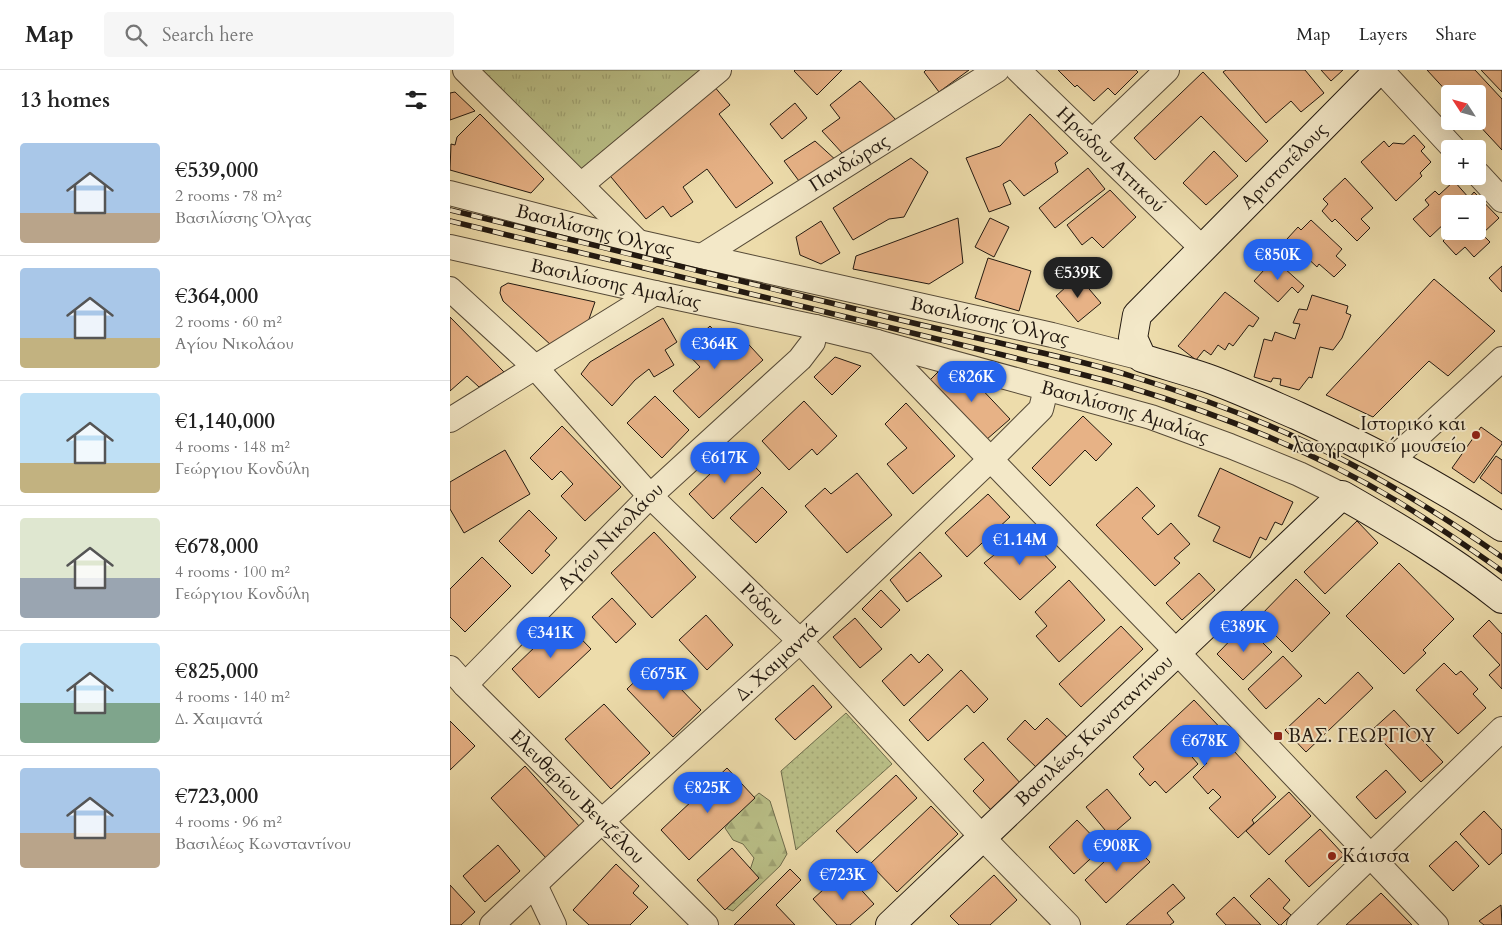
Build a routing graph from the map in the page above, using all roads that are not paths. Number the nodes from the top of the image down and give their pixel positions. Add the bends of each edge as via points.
1 (465, 70) edge
2 (719, 70) edge
3 (997, 70) edge
4 (1018, 70) edge
5 (1167, 70) edge
6 (1380, 70) edge
7 (1446, 140) edge
8 (1093, 141) junction
9 (1486, 183) edge
10 (581, 185) junction
11 (450, 193) edge
12 (1502, 200) edge
13 (638, 242) junction
14 (450, 247) edge
15 (1202, 248) junction
16 (702, 256) junction
17 (450, 289) edge
18 (655, 293) junction
19 (815, 327) junction
20 (877, 342) junction
21 (1142, 358) junction
22 (1502, 359) edge
23 (536, 367) junction
24 (1046, 389) junction
25 (450, 420) edge
26 (991, 459) junction
27 (1391, 461) junction
28 (1342, 495) junction
29 (650, 496) junction
30 (1502, 527) edge
31 (1502, 599) edge
32 (800, 641) junction
33 (1177, 652) junction
34 (458, 676) edge
35 (1502, 729) edge
36 (602, 821) junction
37 (982, 837) junction
38 (1370, 856) junction
39 (534, 885) junction
40 (492, 925) edge
41 (554, 925) edge
42 (706, 925) edge
43 (890, 925) edge
44 (1068, 925) edge
45 (1299, 925) edge
46 (1436, 925) edge

1 - 10 street
2 - 10 street
3 - 16 street, Πανδώρας
4 - 8 street, Ηρώδου Αττικού
5 - 8 street
6 - 7 street
6 - 15 street, Αριστοτέλους
8 - 15 street, Ηρώδου Αττικού
9 - 12 street
10 - 13 street
11 - 13 street, Βασιλίσσης Όλγας
13 - 16 street, Βασιλίσσης Όλγας
14 - 18 street, Βασιλίσσης Αμαλίας
15 - 21 street, Αριστοτέλους via 1137,315 1133,338
16 - 21 street, Βασιλίσσης Όλγας
17 - 23 street, Ρόδου
18 - 19 street, Βασιλίσσης Αμαλίας
18 - 23 street
19 - 20 street, Βασιλίσσης Αμαλίας
19 - 29 street, Αγίου Νικολάου via 812,342 800,359
20 - 24 street, Βασιλίσσης Αμαλίας
20 - 26 street
21 - 27 street, Βασιλίσσης Όλγας via 1208,378 1264,401
22 - 27 street
23 - 25 street
23 - 29 street, Ρόδου
24 - 26 street, Δ. Χαιμαντά via 1041,409
24 - 28 street, Βασιλίσσης Αμαλίας via 1150,417 1299,474
26 - 32 street, Δ. Χαιμαντά
26 - 33 street
27 - 30 street, Βασιλίσσης Όλγας via 1460,499
28 - 31 street, Βασιλίσσης Αμαλίας via 1405,531
28 - 33 street, Βασιλέως Κωνσταντίνου
29 - 32 street, Ρόδου
29 - 34 street, Αγίου Νικολάου
32 - 36 street, Δ. Χαιμαντά
32 - 37 street, Ρόδου
33 - 37 street, Βασιλέως Κωνσταντίνου
33 - 38 street
34 - 36 street, Ελευθερίου Βενιζέλου
35 - 38 street
36 - 39 street, Δ. Χαιμαντά
36 - 42 street, Ελευθερίου Βενιζέλου
37 - 43 street, Βασιλέως Κωνσταντίνου
37 - 44 street, Ρόδου
38 - 45 street
38 - 46 street
39 - 40 street, Δ. Χαιμαντά
39 - 41 street

